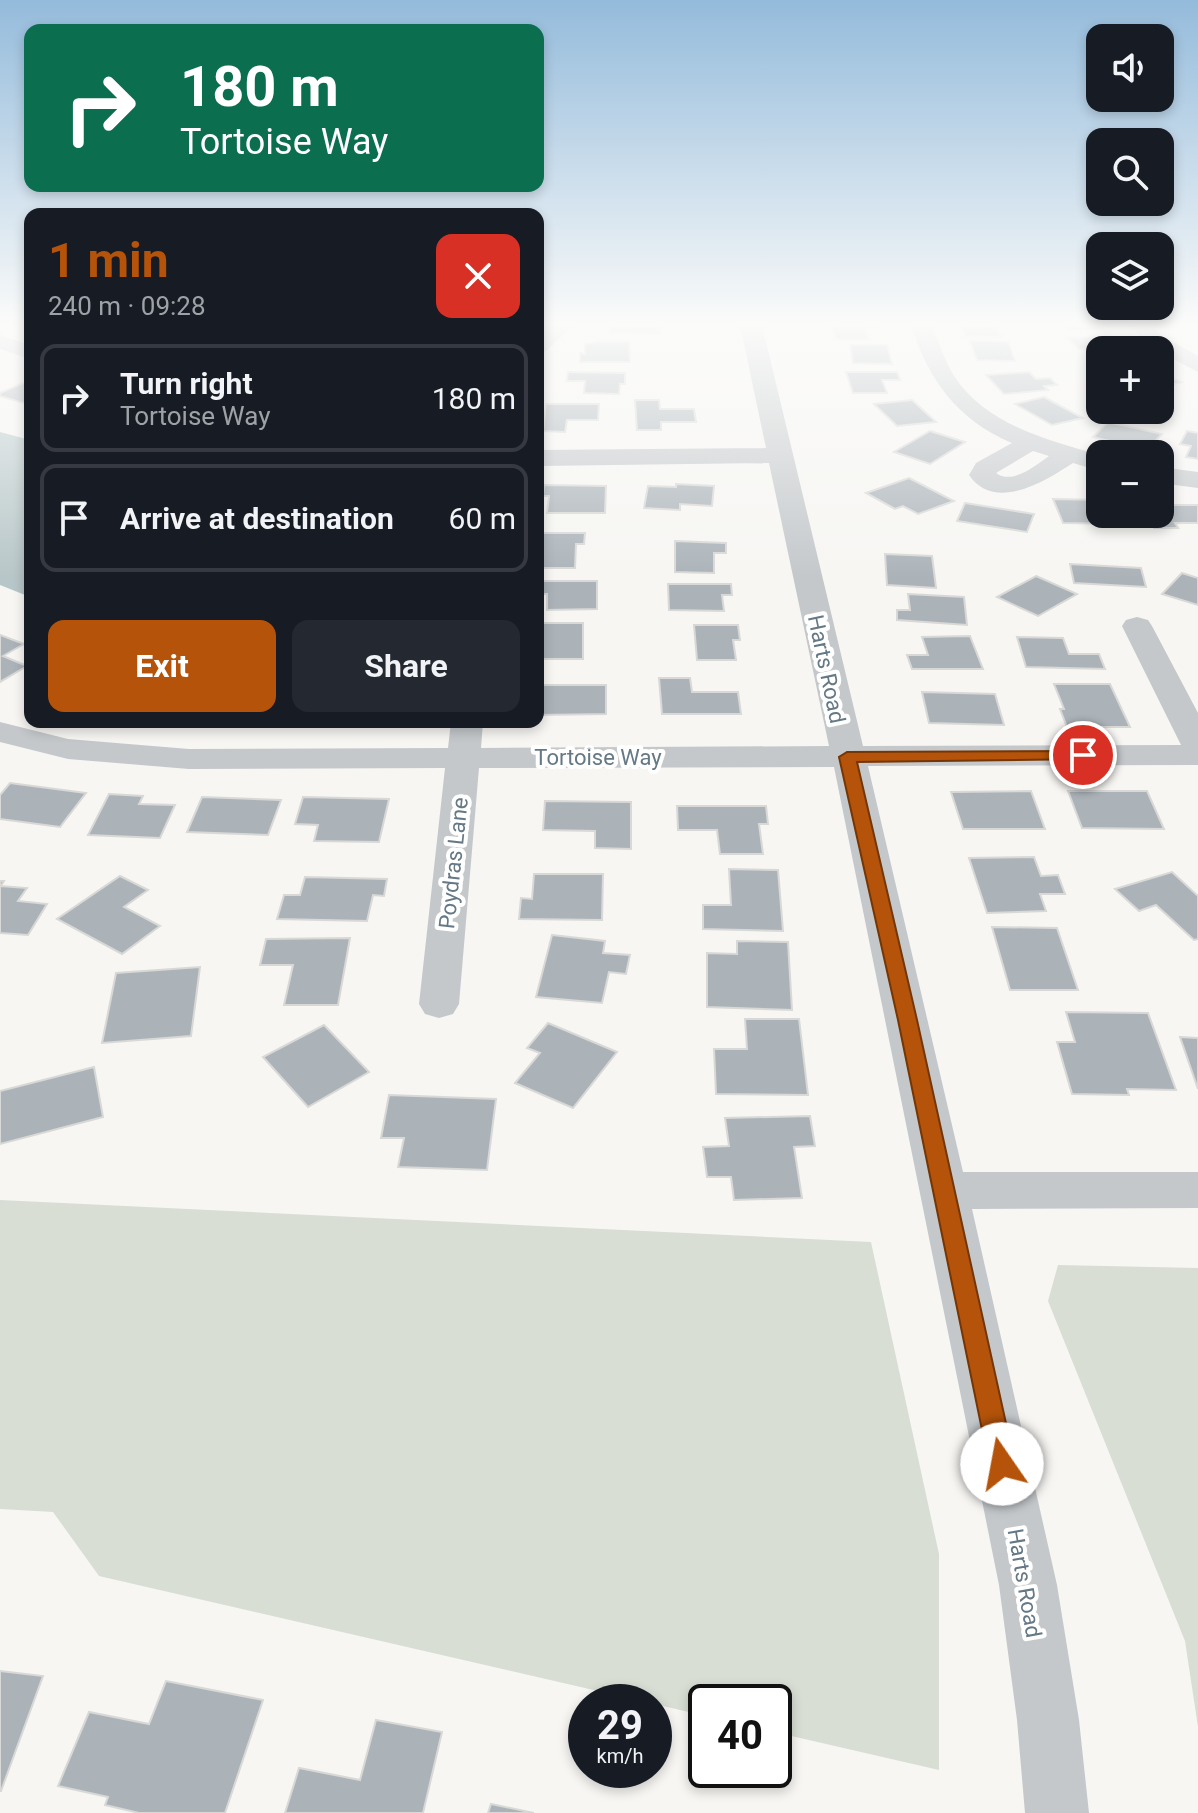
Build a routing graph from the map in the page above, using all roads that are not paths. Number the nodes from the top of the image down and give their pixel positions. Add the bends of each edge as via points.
1 (770, 410) edge
2 (976, 410) edge
3 (1031, 442) junction
4 (780, 455) junction
5 (1069, 455) junction
6 (544, 458) edge
7 (1086, 459) edge
8 (1174, 477) edge
9 (1198, 480) edge
10 (1137, 626) dead end
11 (0, 732) edge
12 (466, 740) edge
13 (1198, 745) edge
14 (1198, 755) edge
15 (847, 757) junction
16 (439, 1004) dead end
17 (1198, 1190) edge
18 (942, 1191) junction
19 (1057, 1813) edge

1 - 4 street, Harts Road
2 - 3 street
3 - 5 street
3 - 5 street via 985,468 982,475 998,483 1026,481
4 - 6 street
4 - 15 street, Harts Road
5 - 7 street
8 - 9 street
10 - 13 street
11 - 12 street, Tortoise Way via 68,749 189,759
12 - 15 street, Tortoise Way
12 - 16 street, Poydras Lane
14 - 15 street, Tortoise Way
15 - 18 street, Harts Road
17 - 18 street
18 - 19 street, Harts Road via 1028,1585

